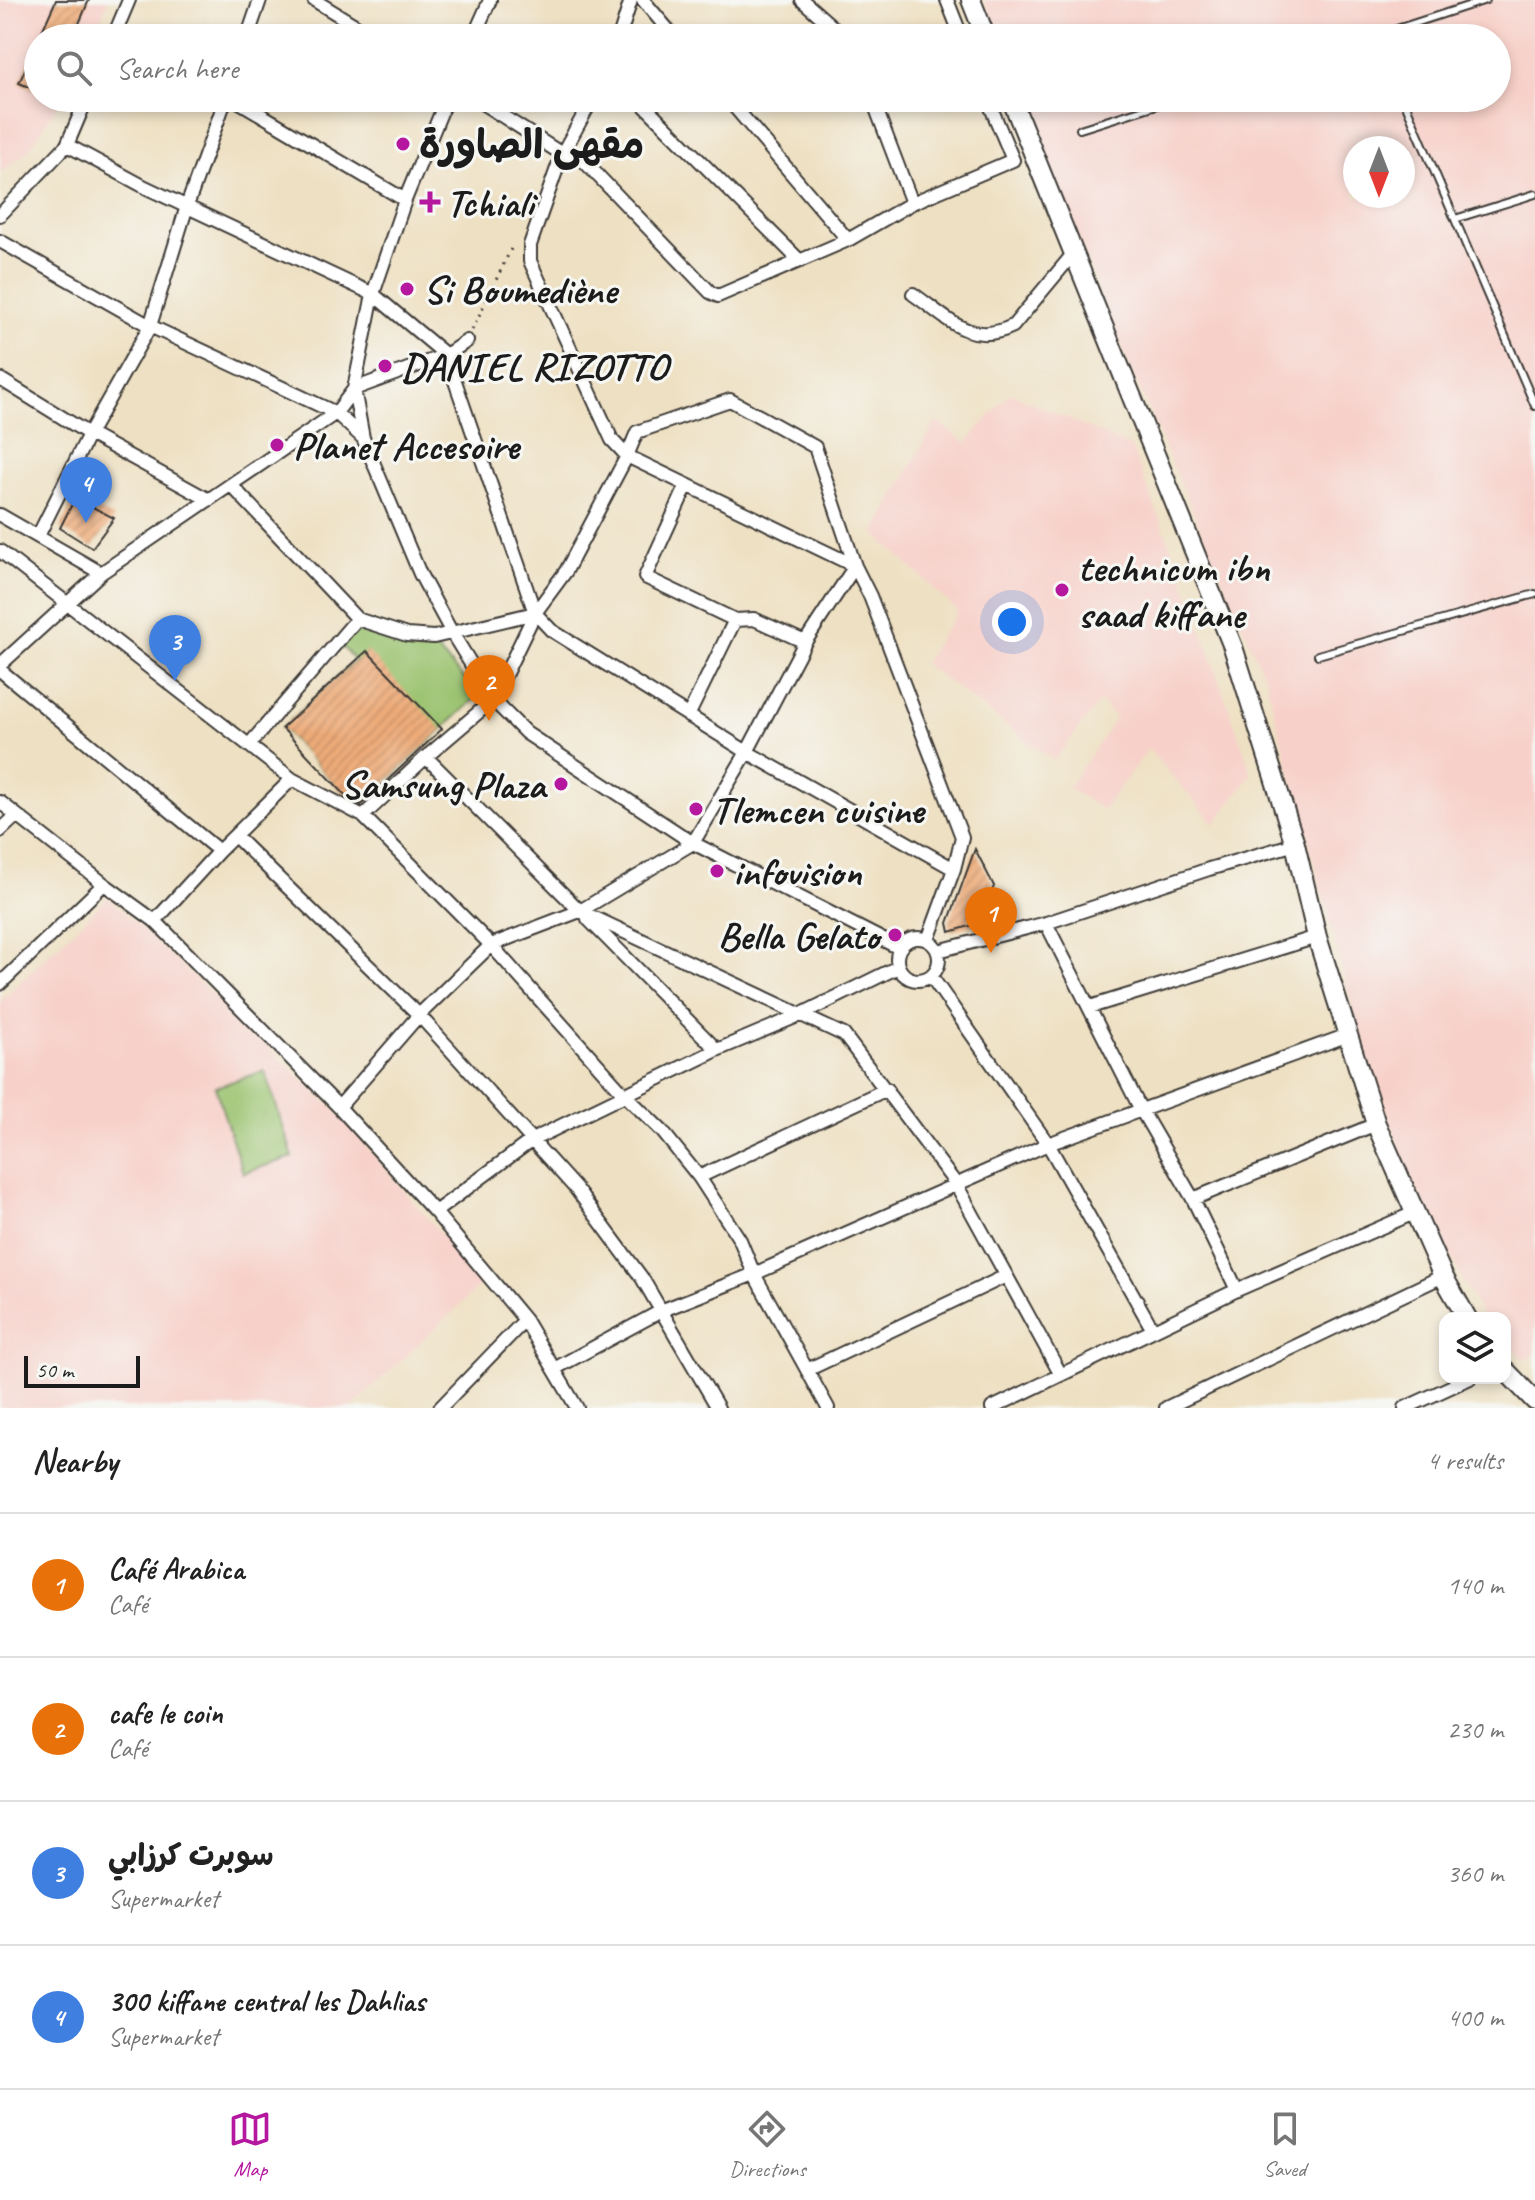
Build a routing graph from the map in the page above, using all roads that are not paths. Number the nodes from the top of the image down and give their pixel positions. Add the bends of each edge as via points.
1 (129, 0) edge
2 (260, 0) edge
3 (314, 0) edge
4 (490, 0) edge
5 (631, 0) edge
6 (643, 0) edge
7 (802, 0) edge
8 (947, 0) edge
9 (971, 0) edge
10 (1486, 0) edge
11 (119, 24) edge
12 (252, 24) edge
13 (353, 24) edge
14 (479, 24) edge
15 (623, 24) edge
16 (663, 24) edge
17 (829, 24) edge
18 (956, 24) edge
19 (980, 24) edge
20 (1413, 24) edge
21 (81, 112) edge
22 (221, 112) edge
23 (257, 112) edge
24 (441, 112) edge
25 (496, 112) edge
26 (585, 112) edge
27 (651, 112) edge
28 (739, 112) edge
29 (877, 112) edge
30 (993, 112) edge
31 (1017, 112) edge
32 (1134, 112) edge
33 (1409, 112) edge
34 (1080, 129) dead end
35 (67, 145) junction
36 (562, 154) junction
37 (1535, 194) edge
38 (405, 200) junction
39 (912, 203) junction
40 (187, 206) junction
41 (0, 215) edge
42 (1455, 219) junction
43 (848, 240) junction
44 (0, 241) edge
45 (1073, 254) junction
46 (800, 261) junction
47 (373, 294) junction
48 (913, 294) dead end
49 (150, 326) junction
50 (467, 341) road end
51 (446, 355) junction
52 (0, 379) edge
53 (354, 389) junction
54 (1535, 406) edge
55 (336, 413) junction
56 (89, 434) junction
57 (363, 438) junction
58 (627, 456) junction
59 (687, 485) junction
60 (232, 486) junction
61 (209, 500) junction
62 (0, 515) edge
63 (38, 536) junction
64 (0, 551) edge
65 (855, 566) junction
66 (101, 573) junction
67 (1535, 594) edge
68 (67, 601) junction
69 (535, 613) junction
70 (357, 619) junction
71 (735, 620) junction
72 (452, 633) junction
73 (805, 642) junction
74 (1318, 655) dead end
75 (0, 668) edge
76 (493, 700) junction
77 (688, 716) junction
78 (249, 745) junction
79 (747, 752) junction
80 (426, 757) junction
81 (292, 779) junction
82 (0, 802) edge
83 (16, 816) junction
84 (363, 816) junction
85 (0, 831) edge
86 (236, 837) junction
87 (693, 843) junction
88 (1295, 844) junction
89 (219, 851) junction
90 (954, 869) junction
91 (104, 884) junction
92 (580, 911) junction
93 (155, 921) junction
94 (1046, 923) junction
95 (1317, 937) junction
96 (928, 940) junction
97 (491, 945) junction
98 (899, 948) junction
99 (938, 951) junction
100 (898, 967) junction
101 (931, 976) junction
102 (0, 984) edge
103 (1090, 1007) junction
104 (419, 1015) junction
105 (800, 1015) junction
106 (1348, 1035) junction
107 (717, 1050) junction
108 (887, 1089) junction
109 (625, 1095) junction
110 (339, 1107) junction
111 (1140, 1108) junction
112 (1376, 1124) junction
113 (532, 1140) junction
114 (1048, 1144) junction
115 (699, 1177) junction
116 (956, 1184) junction
117 (1193, 1199) junction
118 (435, 1212) junction
119 (1414, 1213) junction
120 (754, 1274) junction
121 (1006, 1276) junction
122 (1443, 1276) junction
123 (1237, 1290) junction
124 (663, 1310) junction
125 (1464, 1312) edge
126 (525, 1320) junction
127 (1153, 1330) junction
128 (554, 1369) junction
129 (807, 1370) junction
130 (1061, 1375) junction
131 (1511, 1376) edge
132 (1457, 1384) edge
133 (1535, 1401) edge
134 (446, 1406) edge
135 (577, 1408) edge
136 (718, 1408) edge
137 (828, 1408) edge
138 (992, 1408) edge
139 (1166, 1408) edge
140 (1405, 1408) edge

1 - 11 street
2 - 12 street
3 - 13 street
4 - 14 street
5 - 15 street
6 - 16 street
7 - 17 street
8 - 18 street
9 - 19 street
10 - 20 lane
21 - 35 street
22 - 40 street
23 - 38 street
24 - 38 street
25 - 36 street
26 - 36 street
27 - 46 street
28 - 43 street
29 - 39 street
30 - 39 street via 1013,160
31 - 45 street
32 - 34 lane
33 - 42 lane
35 - 40 street
35 - 41 street
36 - 46 street via 581,158 718,296
36 - 58 street via 530,245 530,261 612,440
37 - 42 lane
38 - 47 street
39 - 43 street
40 - 47 street
40 - 49 street
42 - 54 lane
43 - 46 street
44 - 49 street
45 - 48 street via 1013,326 1001,332 976,335 964,330
45 - 88 street via 1233,647
47 - 51 street
47 - 53 street
49 - 55 street
49 - 56 street
50 - 51 street
51 - 53 street
51 - 69 street
52 - 56 street
53 - 55 street
53 - 57 street
55 - 57 street
55 - 60 street
56 - 61 street
56 - 63 street
57 - 72 street via 420,574
58 - 59 street
58 - 65 street via 637,432 730,400 815,447
58 - 69 street via 566,571
59 - 65 street
59 - 71 street via 645,577
60 - 61 street
60 - 70 street
61 - 66 street
62 - 63 street
63 - 66 street
64 - 68 street
65 - 73 street
65 - 90 street via 962,837
66 - 68 street
67 - 74 lane
68 - 75 street
68 - 78 street
69 - 72 street
69 - 76 street
69 - 77 street via 551,630
70 - 72 street via 407,635
70 - 78 street
71 - 73 street via 754,619
71 - 77 street
72 - 76 street
73 - 79 street
75 - 89 street
76 - 80 street
76 - 87 street via 526,733
77 - 79 street
78 - 81 street
79 - 87 street
79 - 90 street
80 - 84 street
80 - 92 street
81 - 84 street
81 - 86 street
82 - 83 street
83 - 85 street
83 - 91 street
84 - 97 street
86 - 89 street
86 - 104 street
87 - 92 street
87 - 98 street
88 - 94 street
88 - 95 street
89 - 93 street
90 - 96 street
91 - 93 street
91 - 102 street
92 - 97 street
92 - 105 street
92 - 107 street
93 - 110 street
94 - 99 street
94 - 103 street
95 - 103 street
95 - 106 street
96 - 98 street via 909,939
96 - 99 street
97 - 104 street
97 - 109 street
98 - 100 street
99 - 101 street via 939,964
100 - 101 street via 912,979
100 - 105 street
101 - 114 street
103 - 111 street
104 - 110 street
104 - 113 street
105 - 107 street
105 - 108 street via 844,1035
106 - 111 street
106 - 112 street
107 - 109 street
108 - 115 street
108 - 116 street
109 - 113 street
109 - 115 street
110 - 118 street
111 - 114 street
111 - 117 street
112 - 117 street
112 - 119 street
113 - 118 street
113 - 124 street via 576,1189
114 - 116 street
114 - 127 street
115 - 120 street via 740,1240
116 - 120 street
116 - 121 street
117 - 123 street
118 - 126 street
119 - 122 street
119 - 123 street
120 - 124 street
120 - 129 street
121 - 129 street
121 - 130 street
122 - 125 street
122 - 139 street
123 - 127 street
124 - 128 street
124 - 136 street
126 - 128 street
126 - 134 street
127 - 130 street
128 - 135 street
129 - 137 street
130 - 138 street
131 - 133 street
132 - 140 street

